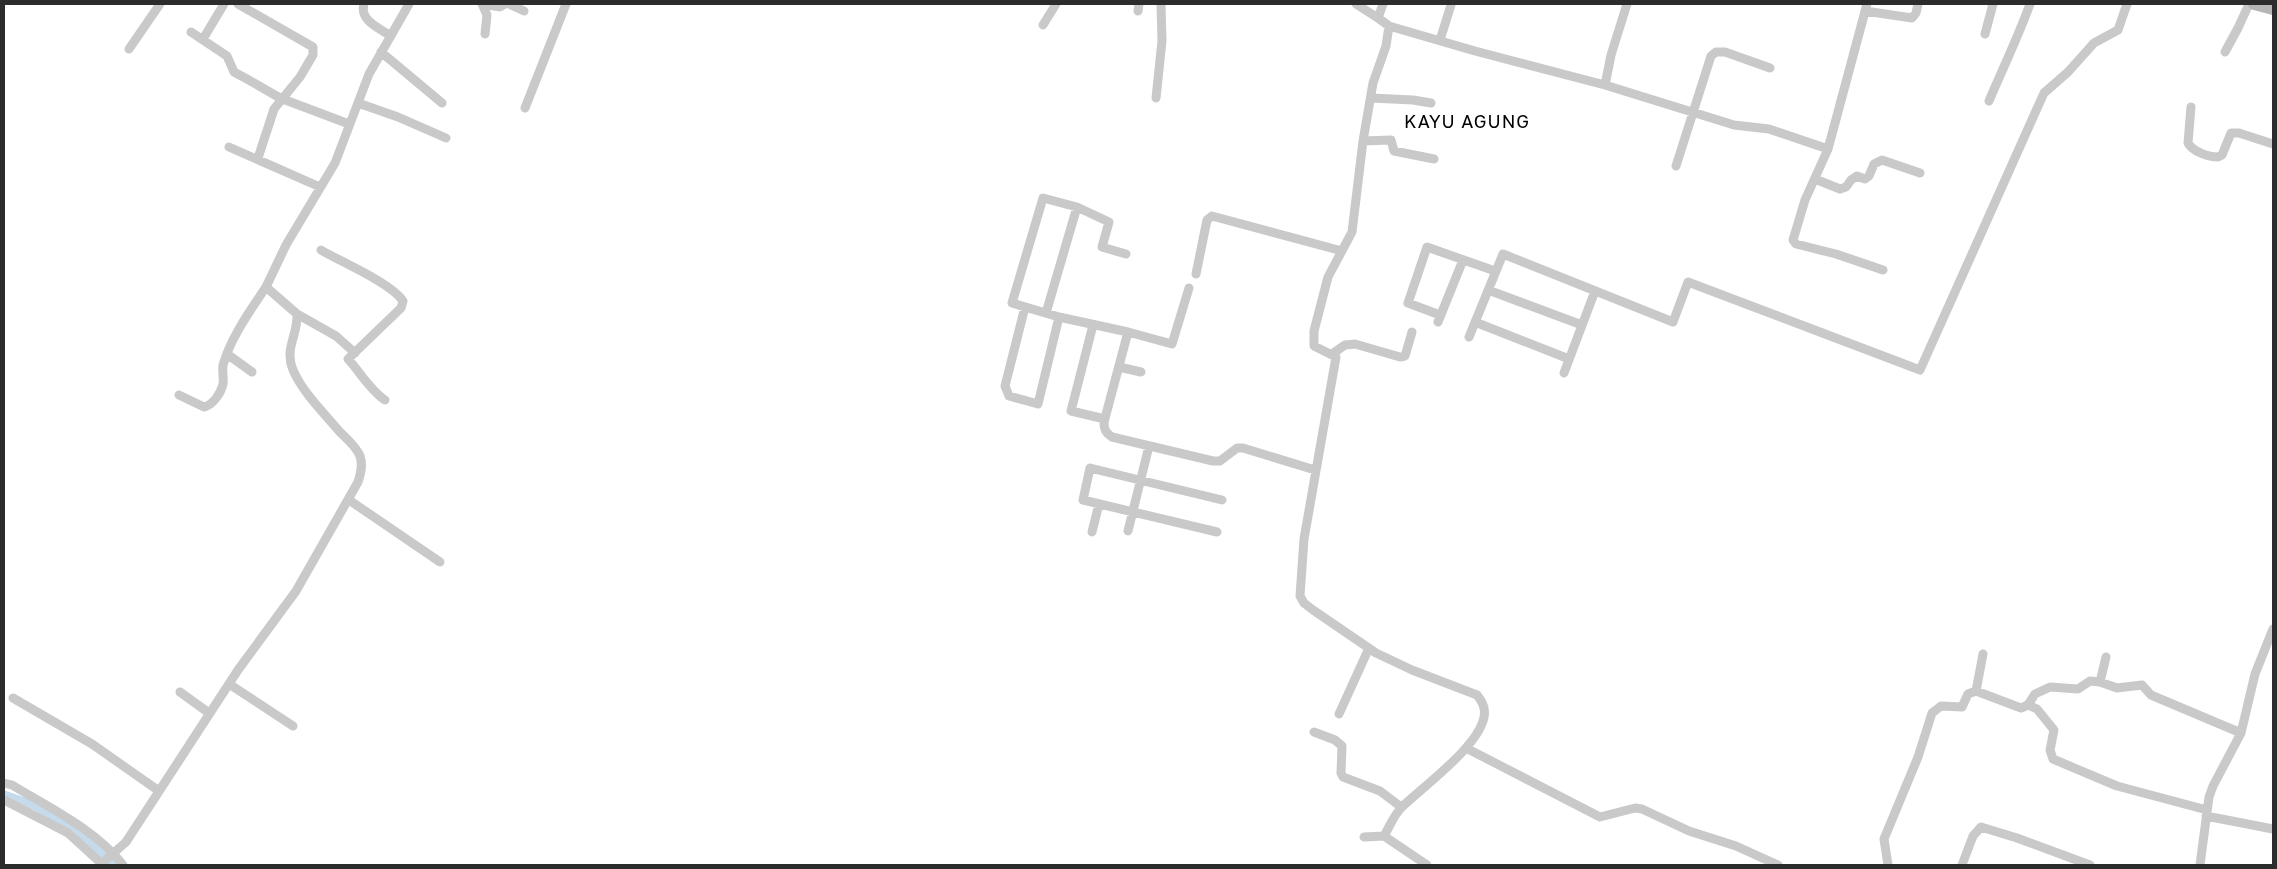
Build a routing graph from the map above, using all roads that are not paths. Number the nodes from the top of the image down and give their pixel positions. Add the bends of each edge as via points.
1 (160, 4) edge
2 (224, 4) edge
3 (238, 4) edge
4 (364, 4) edge
5 (409, 4) edge
6 (483, 4) edge
7 (505, 4) edge
8 (509, 4) edge
9 (566, 4) edge
10 (1056, 4) edge
11 (1162, 4) edge
12 (1356, 4) edge
13 (1383, 4) edge
14 (1627, 4) edge
15 (1918, 4) edge
16 (1993, 4) edge
17 (2030, 4) edge
18 (2127, 4) edge
19 (2249, 4) edge
20 (2254, 4) edge
21 (1451, 5) edge
22 (1866, 8) edge
23 (2273, 9) edge
24 (524, 11) dead end
25 (1378, 18) junction
26 (1043, 26) dead end
27 (1389, 26) junction
28 (191, 32) dead end
29 (485, 34) dead end
30 (1985, 34) dead end
31 (391, 36) junction
32 (203, 39) junction
33 (1440, 40) junction
34 (129, 49) dead end
35 (381, 52) junction
36 (2225, 52) dead end
37 (1770, 68) dead end
38 (1605, 84) junction
39 (1156, 98) dead end
40 (1371, 98) junction
41 (283, 100) junction
42 (1989, 101) dead end
43 (358, 103) junction
44 (442, 103) dead end
45 (1431, 103) dead end
46 (2191, 107) dead end
47 (525, 108) dead end
48 (1693, 112) junction
49 (349, 124) junction
50 (446, 138) dead end
51 (1363, 141) junction
52 (2273, 144) edge
53 (229, 146) dead end
54 (1828, 149) junction
55 (258, 158) junction
56 (1434, 159) dead end
57 (1676, 166) dead end
58 (1920, 173) dead end
59 (1815, 179) junction
60 (320, 187) junction
61 (1077, 207) junction
62 (321, 250) dead end
63 (1342, 251) junction
64 (1126, 254) dead end
65 (1463, 260) junction
66 (1883, 270) dead end
67 (1495, 272) junction
68 (1196, 274) dead end
69 (266, 287) junction
70 (1189, 288) dead end
71 (1488, 290) junction
72 (1595, 291) junction
73 (1025, 307) junction
74 (1046, 313) junction
75 (297, 314) junction
76 (1059, 317) junction
77 (1475, 322) junction
78 (1093, 325) junction
79 (1582, 325) junction
80 (1128, 332) junction
81 (1412, 332) dead end
82 (1469, 337) dead end
83 (355, 353) junction
84 (227, 354) junction
85 (1332, 354) junction
86 (1569, 359) junction
87 (1119, 367) junction
88 (252, 372) dead end
89 (1141, 372) dead end
90 (1564, 373) dead end
91 (179, 395) dead end
92 (385, 400) dead end
93 (1105, 419) junction
94 (1149, 446) junction
95 (1315, 470) junction
96 (1140, 480) junction
97 (349, 500) junction
98 (1222, 500) dead end
99 (1099, 504) junction
100 (1133, 512) junction
101 (1092, 532) dead end
102 (1128, 532) dead end
103 (1217, 532) dead end
104 (440, 562) dead end
105 (2273, 629) edge
106 (1369, 648) junction
107 (1983, 654) dead end
108 (2106, 657) dead end
109 (2100, 682) junction
110 (229, 684) junction
111 (1976, 691) junction
112 (180, 692) dead end
113 (13, 698) dead end
114 (2028, 705) junction
115 (209, 713) junction
116 (1339, 714) dead end
117 (293, 726) dead end
118 (1314, 732) dead end
119 (2241, 733) junction
120 (1466, 748) junction
121 (4, 783) edge
122 (159, 791) junction
123 (4, 800) edge
124 (1401, 808) junction
125 (2207, 813) junction
126 (2273, 829) edge
127 (1364, 836) dead end
128 (1384, 836) junction
129 (106, 861) edge
130 (123, 865) edge
131 (1427, 865) edge
132 (1778, 865) edge
133 (1888, 865) edge
134 (1962, 865) edge
135 (2090, 865) edge
136 (2200, 865) edge

1 - 34 street
2 - 32 street
3 - 41 street via 313,47 310,61
4 - 31 street via 362,9 366,19
5 - 31 street
6 - 7 street via 500,7
6 - 29 street via 487,15
8 - 24 street
9 - 47 street
10 - 26 street
11 - 39 street
12 - 25 street
13 - 25 street
14 - 38 street
15 - 22 street via 1912,18
16 - 30 street
17 - 42 street
18 - 72 street via 2118,30 2094,43 2044,93 1920,370 1688,282 1673,322
19 - 36 street
20 - 23 street
21 - 33 street
22 - 54 street
25 - 27 street
27 - 33 street
27 - 40 street via 1386,46 1372,83
28 - 32 street
31 - 35 street
32 - 41 street via 227,56 234,72
33 - 38 street
35 - 43 street
35 - 44 street
37 - 48 street via 1726,52 1716,52 1708,62
38 - 48 street
40 - 45 street
40 - 51 street
41 - 49 street
41 - 55 street via 274,109
43 - 49 street
43 - 50 street
46 - 52 street via 2188,142 2202,153 2222,155 2231,133
48 - 54 street via 1734,125 1769,129
48 - 57 street
49 - 60 street via 344,144
51 - 56 street via 1391,140 1394,152
51 - 63 street via 1352,232
53 - 55 street
54 - 59 street
55 - 60 street
58 - 59 street via 1882,160 1874,164 1866,179 1856,176 1840,189
59 - 66 street via 1794,232 1794,242
60 - 69 street
61 - 64 street via 1109,222 1102,247
61 - 73 street via 1043,198 1012,303
61 - 74 street
62 - 83 street via 367,275 403,301 401,308
63 - 68 street via 1212,216 1207,220
63 - 85 street via 1328,277 1312,343
65 - 65 street via 1427,247 1408,303 1439,319
65 - 67 street
67 - 71 street
67 - 72 street via 1503,254
69 - 75 street
69 - 84 street
70 - 80 street via 1172,344
71 - 77 street
71 - 79 street
72 - 79 street
73 - 74 street
73 - 76 street via 1005,386 1009,396 1038,404
74 - 76 street
75 - 83 street via 336,336
75 - 97 street via 289,348 294,371 316,404 360,455 361,473
76 - 78 street
77 - 82 street
77 - 86 street
78 - 80 street
78 - 93 street via 1071,411
79 - 86 street
80 - 87 street
81 - 85 street via 1405,356 1355,344 1345,345
83 - 92 street via 348,359 375,394
84 - 88 street
84 - 91 street via 222,368 223,384 210,406 204,407
85 - 95 street via 1336,357
86 - 90 street
87 - 89 street
87 - 93 street
93 - 94 street via 1104,429 1112,437
94 - 95 street via 1213,461 1220,461 1237,448 1243,448
94 - 96 street
95 - 106 street via 1304,539 1301,599
96 - 98 street
96 - 99 street via 1090,468 1083,500
96 - 100 street
97 - 104 street
97 - 110 street via 296,592
99 - 100 street
99 - 101 street
100 - 102 street
100 - 103 street
105 - 119 street via 2256,674
106 - 116 street
106 - 120 street via 1412,670 1478,695 1484,719
107 - 111 street
108 - 109 street
109 - 114 street via 2090,681 2078,689 2050,687 2035,694
109 - 119 street via 2117,688 2142,685 2152,694
110 - 115 street
110 - 117 street
111 - 114 street via 2021,708
111 - 133 street via 1968,694 1962,707 1941,706 1932,713 1918,758 1884,839
112 - 115 street
113 - 122 street via 92,744
114 - 125 street via 2038,709 2054,730 2050,750 2053,759 2117,786
115 - 122 street
118 - 124 street via 1342,746 1343,777 1380,791
119 - 125 street via 2213,786
120 - 124 street
120 - 132 street via 1600,817 1642,809 1678,827 1736,846
121 - 129 street via 51,809
122 - 129 street via 126,842
123 - 129 street via 68,833
124 - 128 street
125 - 126 street
125 - 136 street
127 - 128 street
128 - 131 street
129 - 130 street
134 - 135 street via 1973,836 1981,827

